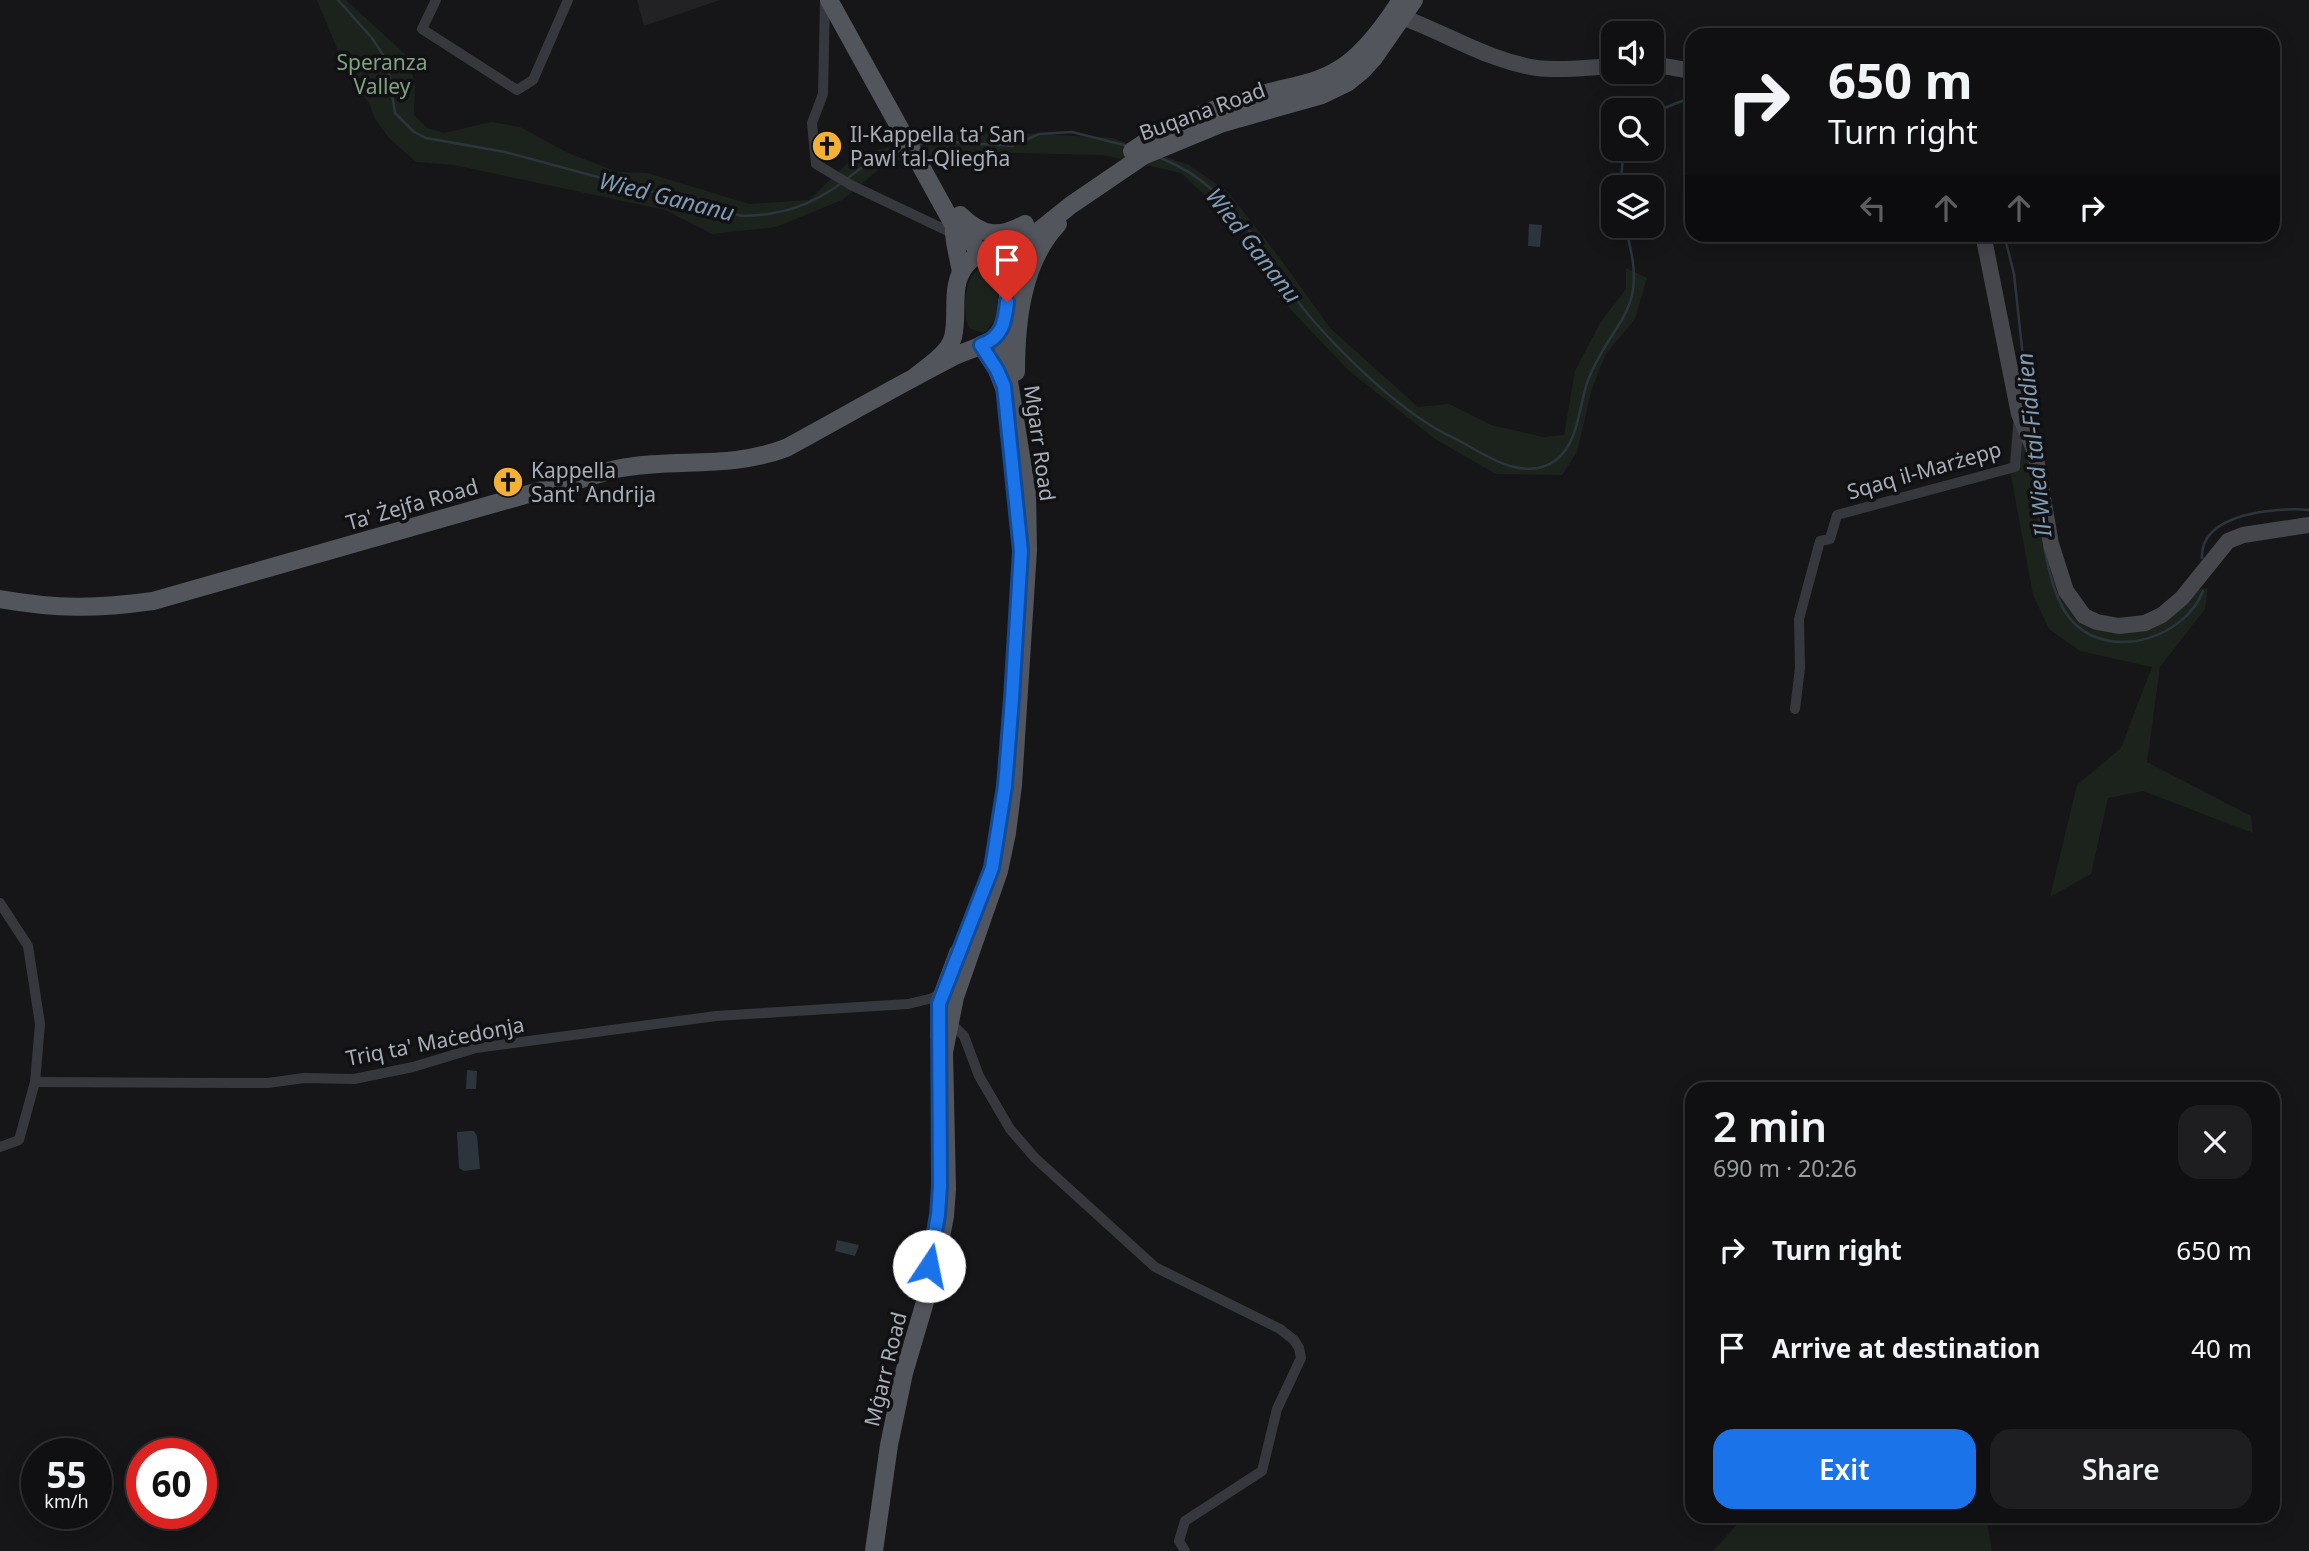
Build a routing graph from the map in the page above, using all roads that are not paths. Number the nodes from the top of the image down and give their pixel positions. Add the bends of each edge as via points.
1 (436, 0) edge
2 (568, 0) edge
3 (827, 0) edge
4 (1414, 0) edge
5 (1402, 9) edge
6 (1601, 66) edge
7 (1664, 66) edge
8 (1685, 70) edge
9 (1145, 149) junction
10 (924, 170) junction
11 (1088, 194) junction
12 (1065, 201) junction
13 (953, 230) junction
14 (1985, 242) edge
15 (986, 254) junction
16 (961, 272) junction
17 (1007, 275) junction
18 (953, 331) junction
19 (1001, 331) junction
20 (977, 346) junction
21 (912, 379) junction
22 (2021, 419) junction
23 (1008, 427) junction
24 (1027, 494) junction
25 (2309, 524) edge
26 (239, 577) junction
27 (0, 587) edge
28 (0, 599) edge
29 (1795, 709) dead end
30 (0, 903) edge
31 (942, 992) junction
32 (924, 1001) junction
33 (945, 1018) junction
34 (35, 1082) junction
35 (0, 1147) edge
36 (867, 1551) edge
37 (874, 1551) edge
38 (1185, 1551) edge

1 - 2 street via 422,29 517,90 533,80
3 - 10 main road
3 - 13 street via 823,94 812,123 816,164 850,185
4 - 5 main road, Buqana Road
5 - 6 street via 1485,54 1519,64 1547,69
5 - 9 main road, Buqana Road via 1374,59 1347,83 1322,95
7 - 8 street
9 - 11 main road, Buqana Road
9 - 12 main road, Buqana Road
10 - 12 main road via 950,205 973,228 987,234 1007,233
10 - 13 main road
11 - 17 main road, Buqana Road via 1031,237
11 - 24 main road via 1047,238 1030,269 1018,324 1015,386
12 - 15 main road, Buqana Road via 1027,232
13 - 15 main road
13 - 16 main road
14 - 22 street
15 - 16 main road via 972,258
15 - 17 main road via 1001,264
16 - 18 main road
17 - 19 main road
18 - 20 main road
18 - 21 main road, Ta' Żejfa Road via 947,347
19 - 20 main road
19 - 24 main road, Mġarr Road
20 - 21 main road, Ta' Żejfa Road
20 - 23 main road, Mġarr Road via 1004,386
21 - 23 main road via 955,363 979,363 997,384
21 - 26 main road, Ta' Żejfa Road via 766,455 714,464 616,468
22 - 25 street via 2035,452 2062,582 2079,611 2097,622 2130,626 2152,620 2182,598 2228,541
22 - 29 street, Sqaq il-Marżepp via 2015,467 1837,515 1830,539 1821,541 1799,620
23 - 31 main road, Mġarr Road via 1021,551 1005,786 992,868
24 - 33 main road, Mġarr Road via 1028,564 1010,817 999,871
26 - 27 main road, Ta' Żejfa Road via 133,597 46,598
26 - 28 main road, Ta' Żejfa Road via 153,601 112,606 46,607
30 - 34 street via 28,946 40,1024
31 - 32 street, Triq ta' Maċedonja
31 - 33 main road, Mġarr Road via 939,1004
32 - 33 street
32 - 34 street, Triq ta' Maċedonja via 716,1016 484,1047 354,1079
33 - 36 main road, Mġarr Road via 937,1055 938,1215 929,1266 880,1448
33 - 37 main road, Mġarr Road via 945,1216 936,1268 904,1373
33 - 38 street via 964,1037 979,1076 1010,1129 1035,1158 1155,1267 1280,1329 1299,1348 1299,1363 1277,1409 1262,1471 1185,1521 1179,1541
34 - 35 street via 19,1140

